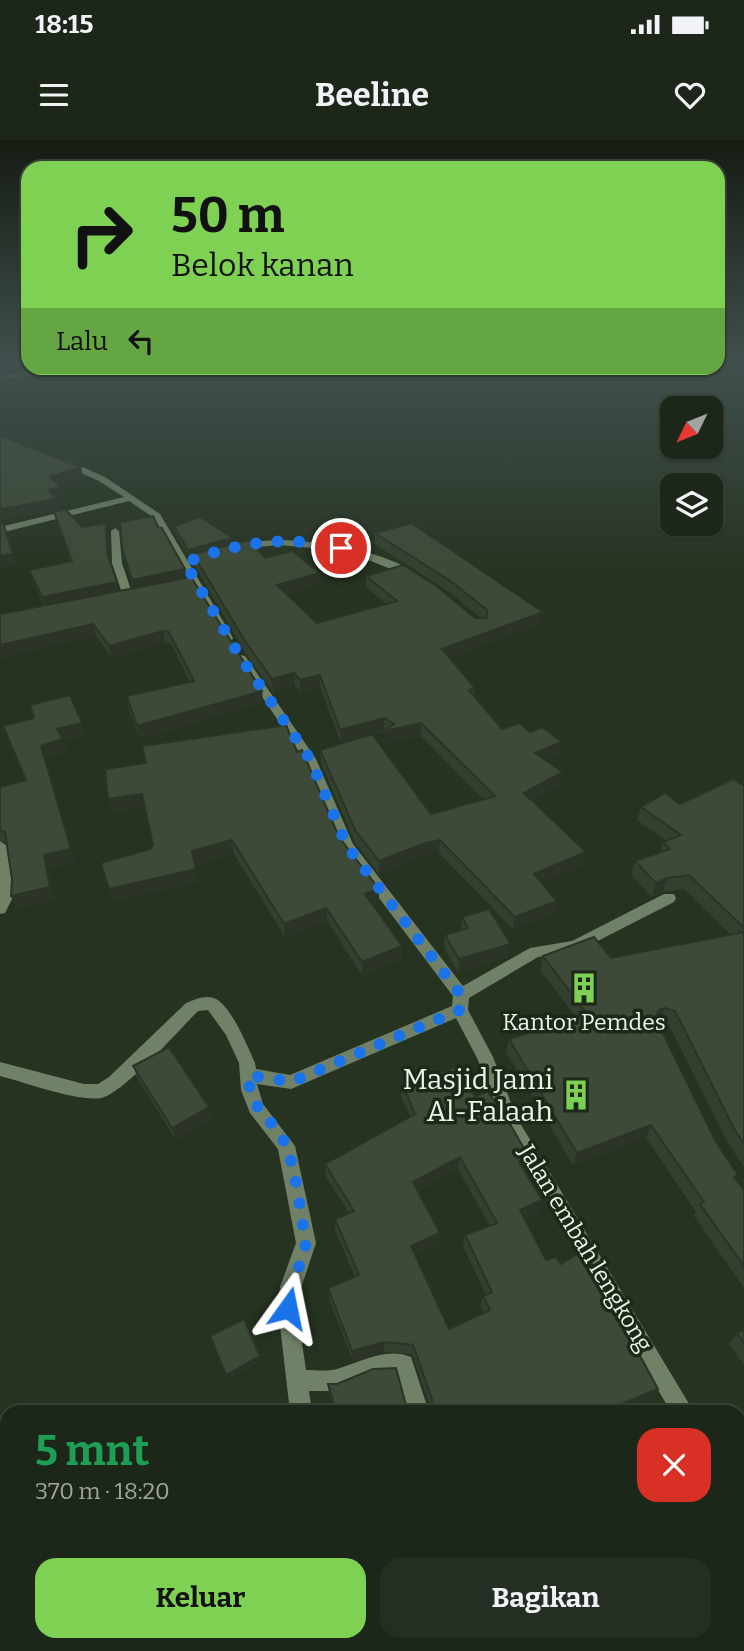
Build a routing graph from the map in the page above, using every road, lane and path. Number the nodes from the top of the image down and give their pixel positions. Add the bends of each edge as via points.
1 (50, 457) edge
2 (132, 498) junction
3 (0, 530) edge
4 (115, 531) dead end
5 (218, 550) edge
6 (421, 579) edge
7 (142, 593) edge
8 (128, 596) junction
9 (115, 598) edge
10 (0, 846) edge
11 (669, 898) dead end
12 (0, 909) edge
13 (461, 1003) junction
14 (0, 1069) edge
15 (248, 1075) junction
16 (298, 1381) junction
17 (300, 1405) edge
18 (416, 1405) edge
19 (679, 1405) edge

1 - 2 street, Jalan embah lengkong via 102,479
2 - 3 street
2 - 13 street, Jalan embah lengkong via 162,523 191,561 189,584 316,757 347,846
4 - 8 street via 117,563
5 - 6 street via 291,540 322,544 359,553
7 - 8 street
8 - 9 street
10 - 12 street via 8,893
11 - 13 street via 575,946 535,952
13 - 15 street via 291,1082
13 - 19 street, Jalan embah lengkong via 510,1122
14 - 15 street via 100,1091 115,1082 179,1018 203,1003 222,1013 247,1063
15 - 16 street via 256,1108 286,1146 306,1243 289,1290
16 - 17 street
16 - 18 street via 337,1380 372,1366 404,1364

